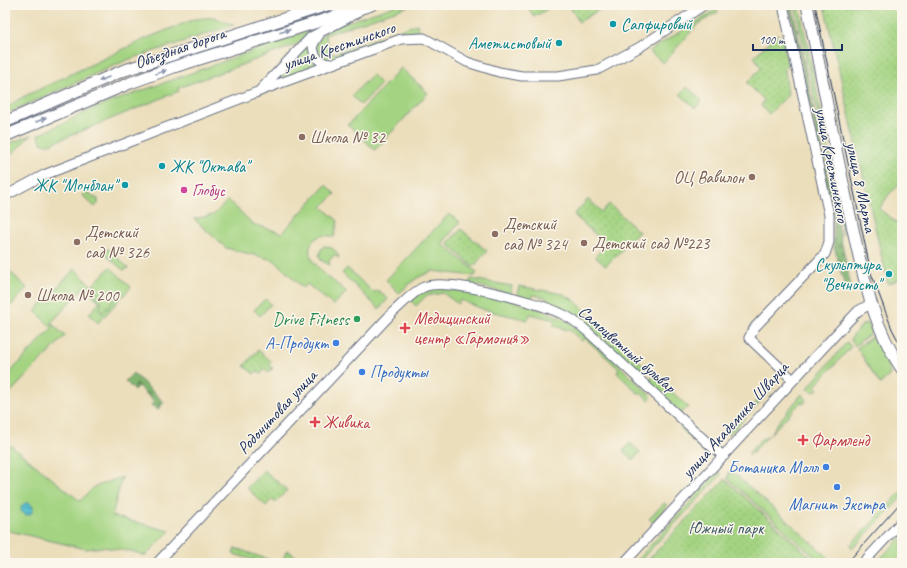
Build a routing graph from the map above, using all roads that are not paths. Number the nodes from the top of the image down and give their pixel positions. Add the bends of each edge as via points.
1 (327, 5) edge
2 (372, 5) edge
3 (704, 5) edge
4 (783, 5) edge
5 (807, 5) edge
6 (323, 30) junction
7 (333, 64) junction
8 (257, 92) junction
9 (5, 122) edge
10 (5, 136) edge
11 (5, 196) edge
12 (424, 287) joint
13 (872, 304) junction
14 (902, 369) edge
15 (793, 380) junction
16 (724, 456) junction
17 (902, 521) edge
18 (157, 563) edge
19 (624, 563) edge
20 (863, 563) edge

1 -> 9 main road, Объездная дорога via 122,71
2 - 6 street
10 -> 2 main road, Объездная дорога via 174,67
3 - 7 street, улица Крестинского via 640,47 597,70 558,76 499,72 467,62 424,38 401,39
4 - 15 street, улица Крестинского via 829,215 829,242 825,254 755,327 749,338
5 - 13 main road, улица 8 Марта via 843,184
6 - 7 street via 315,40 313,49 318,60
6 - 8 street via 311,37
7 - 8 street, улица Крестинского
8 - 11 street, улица Крестинского via 44,175
12 - 16 street, Самоцветный бульвар via 442,284 461,286 515,298 568,317 588,332
12 - 18 street, Родонитовая улица via 413,294 372,334
13 - 14 main road, улица 8 Марта via 885,338
13 - 15 street, улица Академика Шварца via 858,311
15 - 16 street, улица Академика Шварца
16 - 19 street, улица Академика Шварца
17 - 20 street

